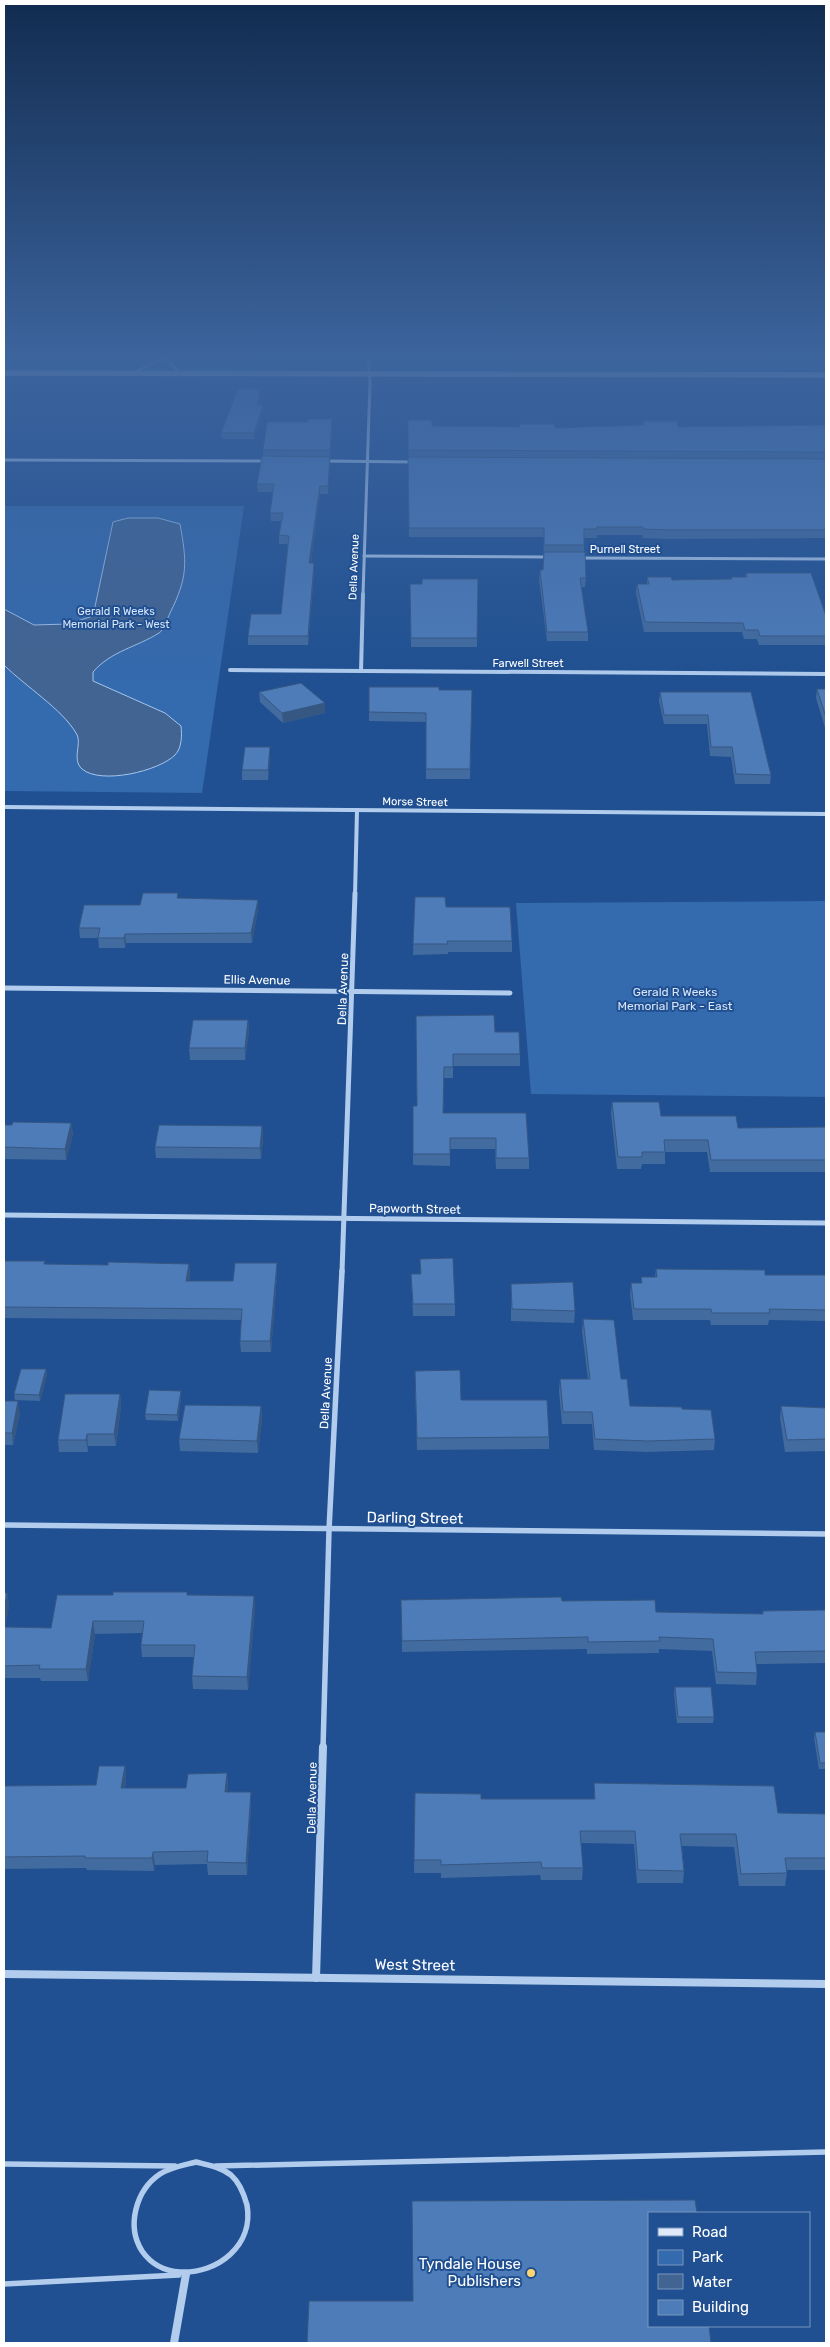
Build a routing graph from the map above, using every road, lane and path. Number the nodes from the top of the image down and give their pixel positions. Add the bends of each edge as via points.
1 (367, 467) edge
2 (364, 556) junction
3 (551, 557) edge
4 (571, 558) edge
5 (826, 559) edge
6 (230, 670) dead end
7 (361, 671) junction
8 (826, 674) edge
9 (4, 807) edge
10 (357, 810) junction
11 (826, 814) edge
12 (4, 988) edge
13 (353, 991) junction
14 (510, 993) dead end
15 (4, 1215) edge
16 (345, 1218) junction
17 (826, 1223) edge
18 (4, 1525) edge
19 (329, 1530) junction
20 (826, 1534) edge
21 (4, 1974) edge
22 (316, 1978) junction
23 (826, 1984) edge
24 (826, 2152) edge
25 (4, 2164) edge
26 (177, 2166) junction
27 (216, 2166) junction
28 (186, 2274) junction
29 (4, 2284) edge
30 (174, 2343) edge

1 - 2 street, Della Avenue
2 - 3 street
2 - 7 street, Della Avenue
4 - 5 street, Purnell Street
6 - 7 street, Farwell Street
7 - 8 street, Farwell Street
9 - 10 street, Morse Street
10 - 11 street, Morse Street
10 - 13 street, Della Avenue
12 - 13 street, Ellis Avenue
13 - 14 street, Ellis Avenue
13 - 16 street, Della Avenue
15 - 16 street, Papworth Street
16 - 17 street, Papworth Street
16 - 19 street, Della Avenue
18 - 19 street, Darling Street
19 - 20 street, Darling Street
19 - 22 street, Della Avenue
21 - 22 street, West Street
22 - 23 street, West Street
24 - 27 lane
25 - 26 lane
26 - 27 lane via 196,2162
26 - 28 lane via 158,2175 144,2189 135,2207 133,2226 138,2245 149,2260 166,2271
27 - 28 lane via 232,2175 243,2190 249,2208 248,2228 239,2246 225,2262 206,2271
28 - 29 lane
28 - 30 street

